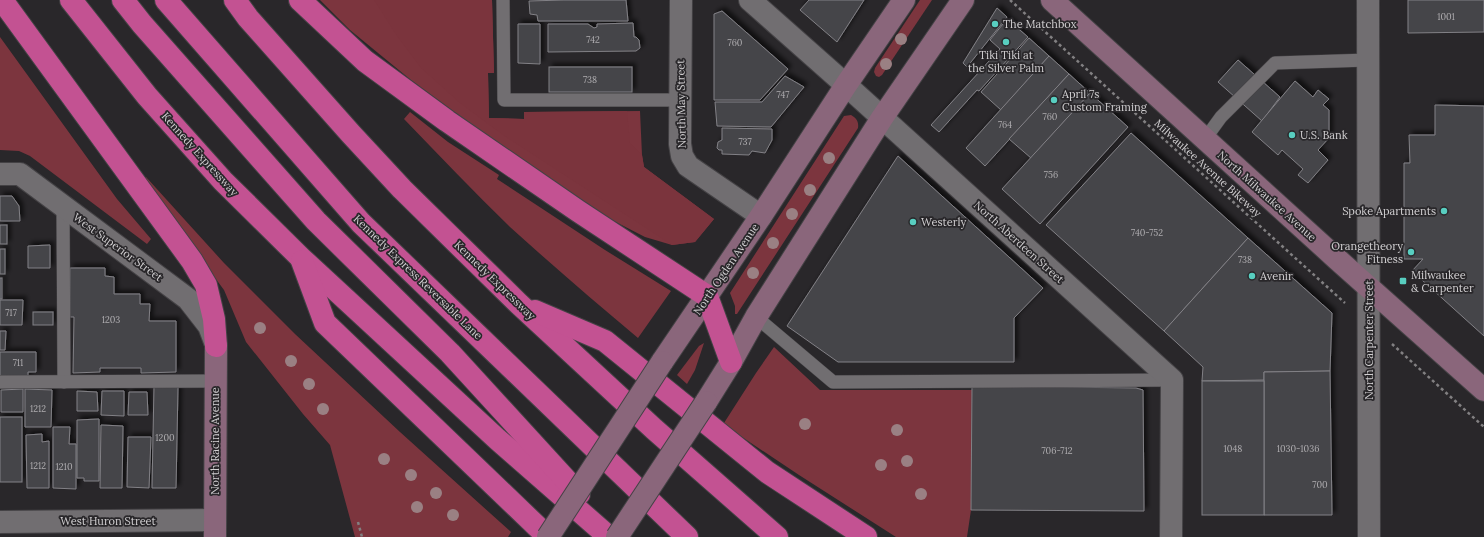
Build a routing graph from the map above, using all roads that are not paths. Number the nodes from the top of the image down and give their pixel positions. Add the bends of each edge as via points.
1 (2, 0) edge
2 (71, 0) edge
3 (123, 0) edge
4 (166, 0) edge
5 (235, 0) edge
6 (300, 0) edge
7 (503, 0) edge
8 (681, 0) edge
9 (750, 0) edge
10 (904, 0) edge
11 (963, 0) edge
12 (1052, 0) edge
13 (1368, 0) edge
14 (1368, 60) junction
15 (846, 84) junction
16 (680, 100) junction
17 (882, 118) junction
18 (1205, 138) junction
19 (0, 174) edge
20 (63, 207) junction
21 (761, 216) junction
22 (301, 258) junction
23 (1370, 288) junction
24 (707, 296) junction
25 (519, 304) junction
26 (756, 318) junction
27 (216, 346) junction
28 (731, 362) junction
29 (1172, 380) junction
30 (0, 382) edge
31 (64, 382) junction
32 (216, 382) junction
33 (1484, 390) edge
34 (0, 522) edge
35 (215, 529) edge
36 (548, 537) edge
37 (609, 537) edge
38 (618, 537) edge
39 (687, 537) edge
40 (777, 537) edge
41 (866, 537) edge
42 (1171, 537) edge
43 (1369, 537) edge

1 - 27 highway via 192,261 206,285 214,319
2 - 22 highway, Kennedy Expressway via 147,96 223,181
3 - 38 highway via 316,221 450,353
4 - 39 highway, Kennedy Express Reversable Lane via 361,223
5 - 25 highway, Kennedy Expressway via 351,134
6 - 24 highway via 365,61 447,121
7 - 16 lane via 504,100
8 - 16 street, North May Street
9 - 15 street, North Aberdeen Street
10 - 15 main road, North Ogden Avenue
11 - 17 main road
12 - 18 main road, North Milwaukee Avenue
13 - 14 street, North Carpenter Street
14 - 18 lane via 1275,63
14 - 23 street, North Carpenter Street
15 - 17 street, North Aberdeen Street
15 - 21 main road, North Ogden Avenue
16 - 21 street, North May Street via 680,144 682,156 688,166
17 - 26 main road
17 - 29 street, North Aberdeen Street
18 - 23 main road, North Milwaukee Avenue
19 - 20 street, West Superior Street via 20,174
20 - 27 street, West Superior Street via 188,299 209,326
20 - 31 lane
21 - 24 main road, North Ogden Avenue
22 - 36 highway via 325,323
22 - 37 highway, Kennedy Expressway via 497,439
23 - 33 main road, North Milwaukee Avenue
23 - 43 street, North Carpenter Street
24 - 28 highway
24 - 36 main road, North Ogden Avenue, bridge
25 - 40 highway, Kennedy Expressway via 654,429
25 - 41 highway via 605,341 767,472
26 - 28 main road
26 - 29 lane via 832,382
27 - 32 main road, North Racine Avenue
28 - 38 main road, bridge
29 - 42 street
30 - 31 lane
31 - 32 lane
32 - 35 main road, North Racine Avenue
34 - 35 street, West Huron Street

